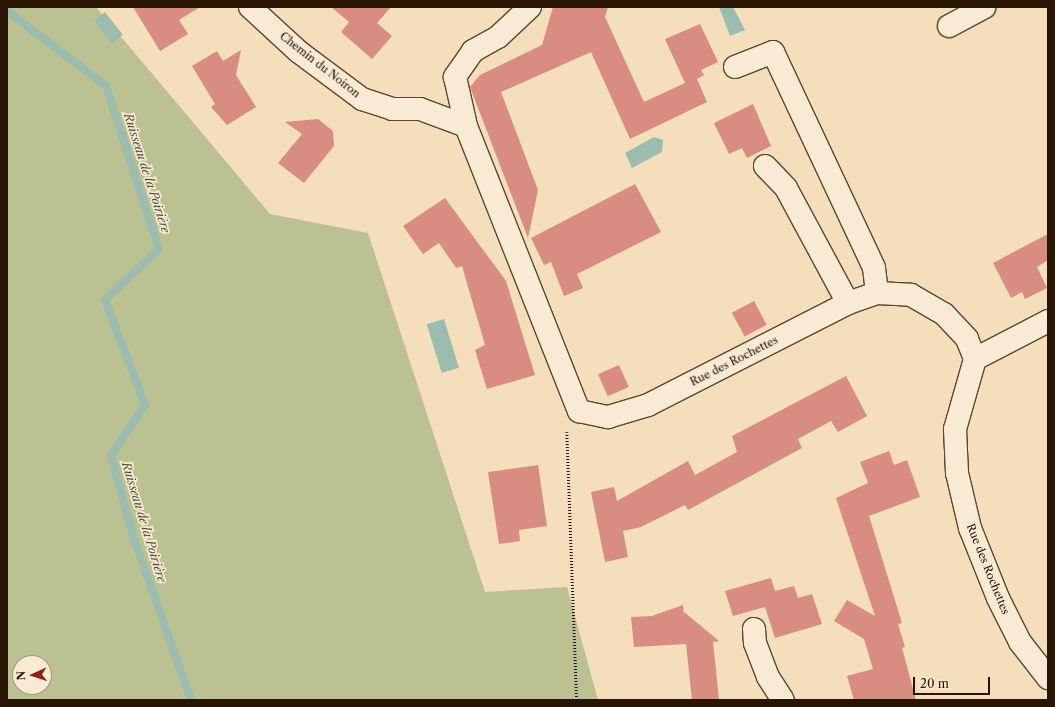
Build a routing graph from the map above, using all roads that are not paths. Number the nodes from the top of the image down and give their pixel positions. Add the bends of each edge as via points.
1 (250, 7) edge
2 (530, 7) edge
3 (984, 7) edge
4 (949, 26) dead end
5 (735, 67) dead end
6 (466, 126) junction
7 (765, 166) dead end
8 (877, 293) junction
9 (848, 303) junction
10 (1048, 321) edge
11 (975, 359) junction
12 (754, 629) dead end
13 (1048, 678) edge
14 (782, 700) edge

1 - 6 street, Chemin du Noiron via 299,52 362,99 392,109 420,109
2 - 6 street, Rue des Rochettes via 498,37 473,51 455,77
3 - 4 street
5 - 8 street via 773,52 874,268
6 - 9 street, Rue des Rochettes via 579,411 608,417 648,405
7 - 9 street via 786,188
8 - 9 street, Rue des Rochettes
8 - 11 street, Rue des Rochettes via 911,295 944,314 967,339
10 - 11 street
11 - 13 street, Rue des Rochettes via 955,428 957,473 970,528 998,598 1020,642
12 - 14 street via 755,643 768,677

